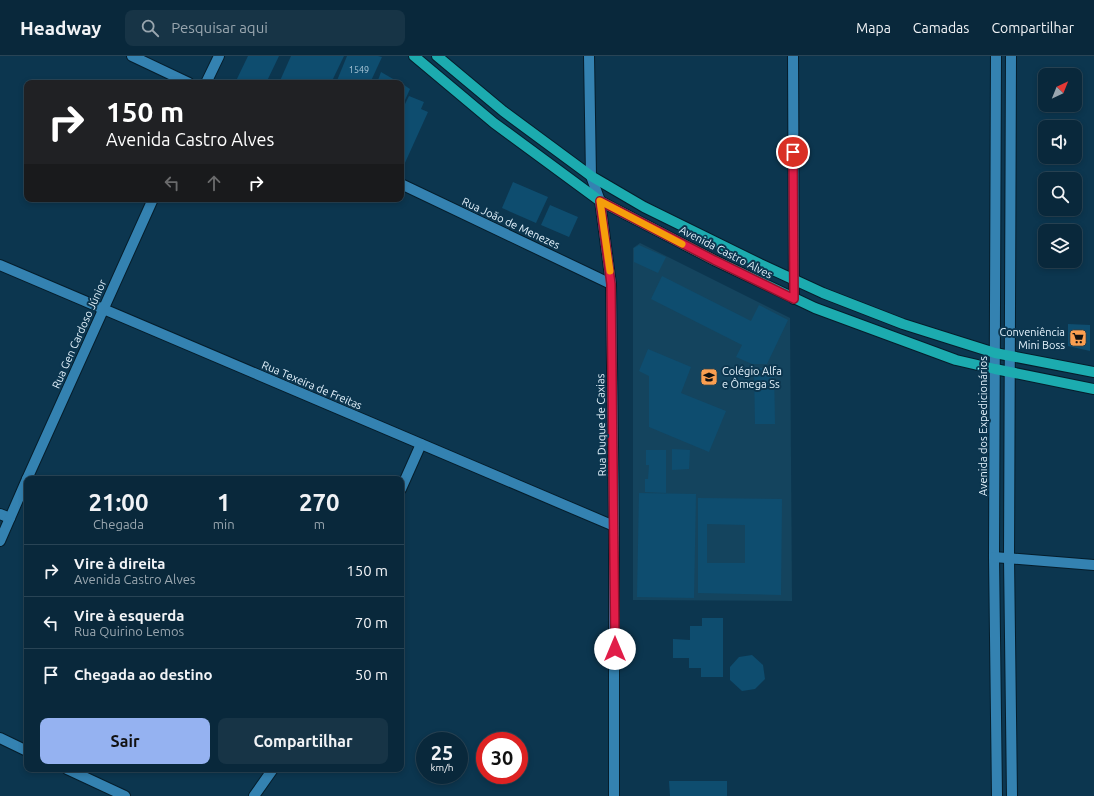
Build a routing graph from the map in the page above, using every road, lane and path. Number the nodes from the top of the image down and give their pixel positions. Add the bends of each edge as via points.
1 (132, 56) edge
2 (219, 56) edge
3 (414, 56) edge
4 (437, 56) edge
5 (589, 56) edge
6 (793, 56) edge
7 (996, 56) edge
8 (1011, 56) edge
9 (183, 80) edge
10 (207, 80) edge
11 (468, 82) junction
12 (458, 94) junction
13 (997, 168) junction
14 (1011, 168) junction
15 (591, 176) junction
16 (404, 185) edge
17 (600, 201) junction
18 (152, 202) edge
19 (0, 265) edge
20 (793, 279) junction
21 (611, 284) junction
22 (794, 299) junction
23 (104, 309) junction
24 (995, 353) junction
25 (1010, 356) junction
26 (995, 369) junction
27 (1094, 372) edge
28 (1010, 373) junction
29 (1094, 389) edge
30 (421, 444) junction
31 (28, 476) edge
32 (404, 482) edge
33 (24, 484) edge
34 (5, 516) edge
35 (614, 526) junction
36 (0, 540) edge
37 (994, 556) junction
38 (1009, 558) junction
39 (1094, 565) edge
40 (0, 738) edge
41 (24, 750) edge
42 (73, 772) edge
43 (271, 772) edge
44 (125, 796) edge
45 (254, 796) edge
46 (614, 796) edge
47 (997, 796) edge
48 (1012, 796) edge

1 - 9 street
2 - 10 street
3 - 12 main road, Avenida Castro Alves
4 - 11 main road, Avenida Castro Alves
5 - 15 street, Rua Duque de Caxias
6 - 20 street
7 - 13 street, Avenida dos Expedicionários
8 - 14 street
11 - 12 main road
11 - 15 main road, Avenida Castro Alves
12 - 17 main road, Avenida Castro Alves
13 - 14 street
13 - 24 street, Avenida dos Expedicionários
14 - 25 street
15 - 17 street, Rua Duque de Caxias
15 - 20 main road, Avenida Castro Alves via 644,207
16 - 21 street, Rua João de Menezes
17 - 21 street, Rua Duque de Caxias
17 - 22 main road, Avenida Castro Alves
18 - 23 street, Rua Gen Cardoso Júnior
19 - 23 street, Rua Texeira de Freitas
20 - 22 street
20 - 24 main road, Avenida Castro Alves via 903,324
21 - 35 street, Rua Duque de Caxias
22 - 26 main road, Avenida Castro Alves via 956,360
23 - 30 street, Rua Texeira de Freitas
23 - 31 street, Rua Gen Cardoso Júnior
24 - 25 main road, Avenida Castro Alves
24 - 26 street, Avenida dos Expedicionários
25 - 27 main road, Avenida Castro Alves
25 - 28 street
26 - 28 main road, Avenida Castro Alves
26 - 37 street, Avenida dos Expedicionários
28 - 29 main road, Avenida Castro Alves
28 - 38 street
30 - 32 street
30 - 35 street, Rua Texeira de Freitas
33 - 34 street, Rua Gen Cardoso Júnior
34 - 36 street, Rua Gen Cardoso Júnior
35 - 46 street, Rua Duque de Caxias
37 - 38 street
37 - 47 street, Avenida dos Expedicionários
38 - 39 street
38 - 48 street
40 - 41 street
42 - 44 street
43 - 45 street

